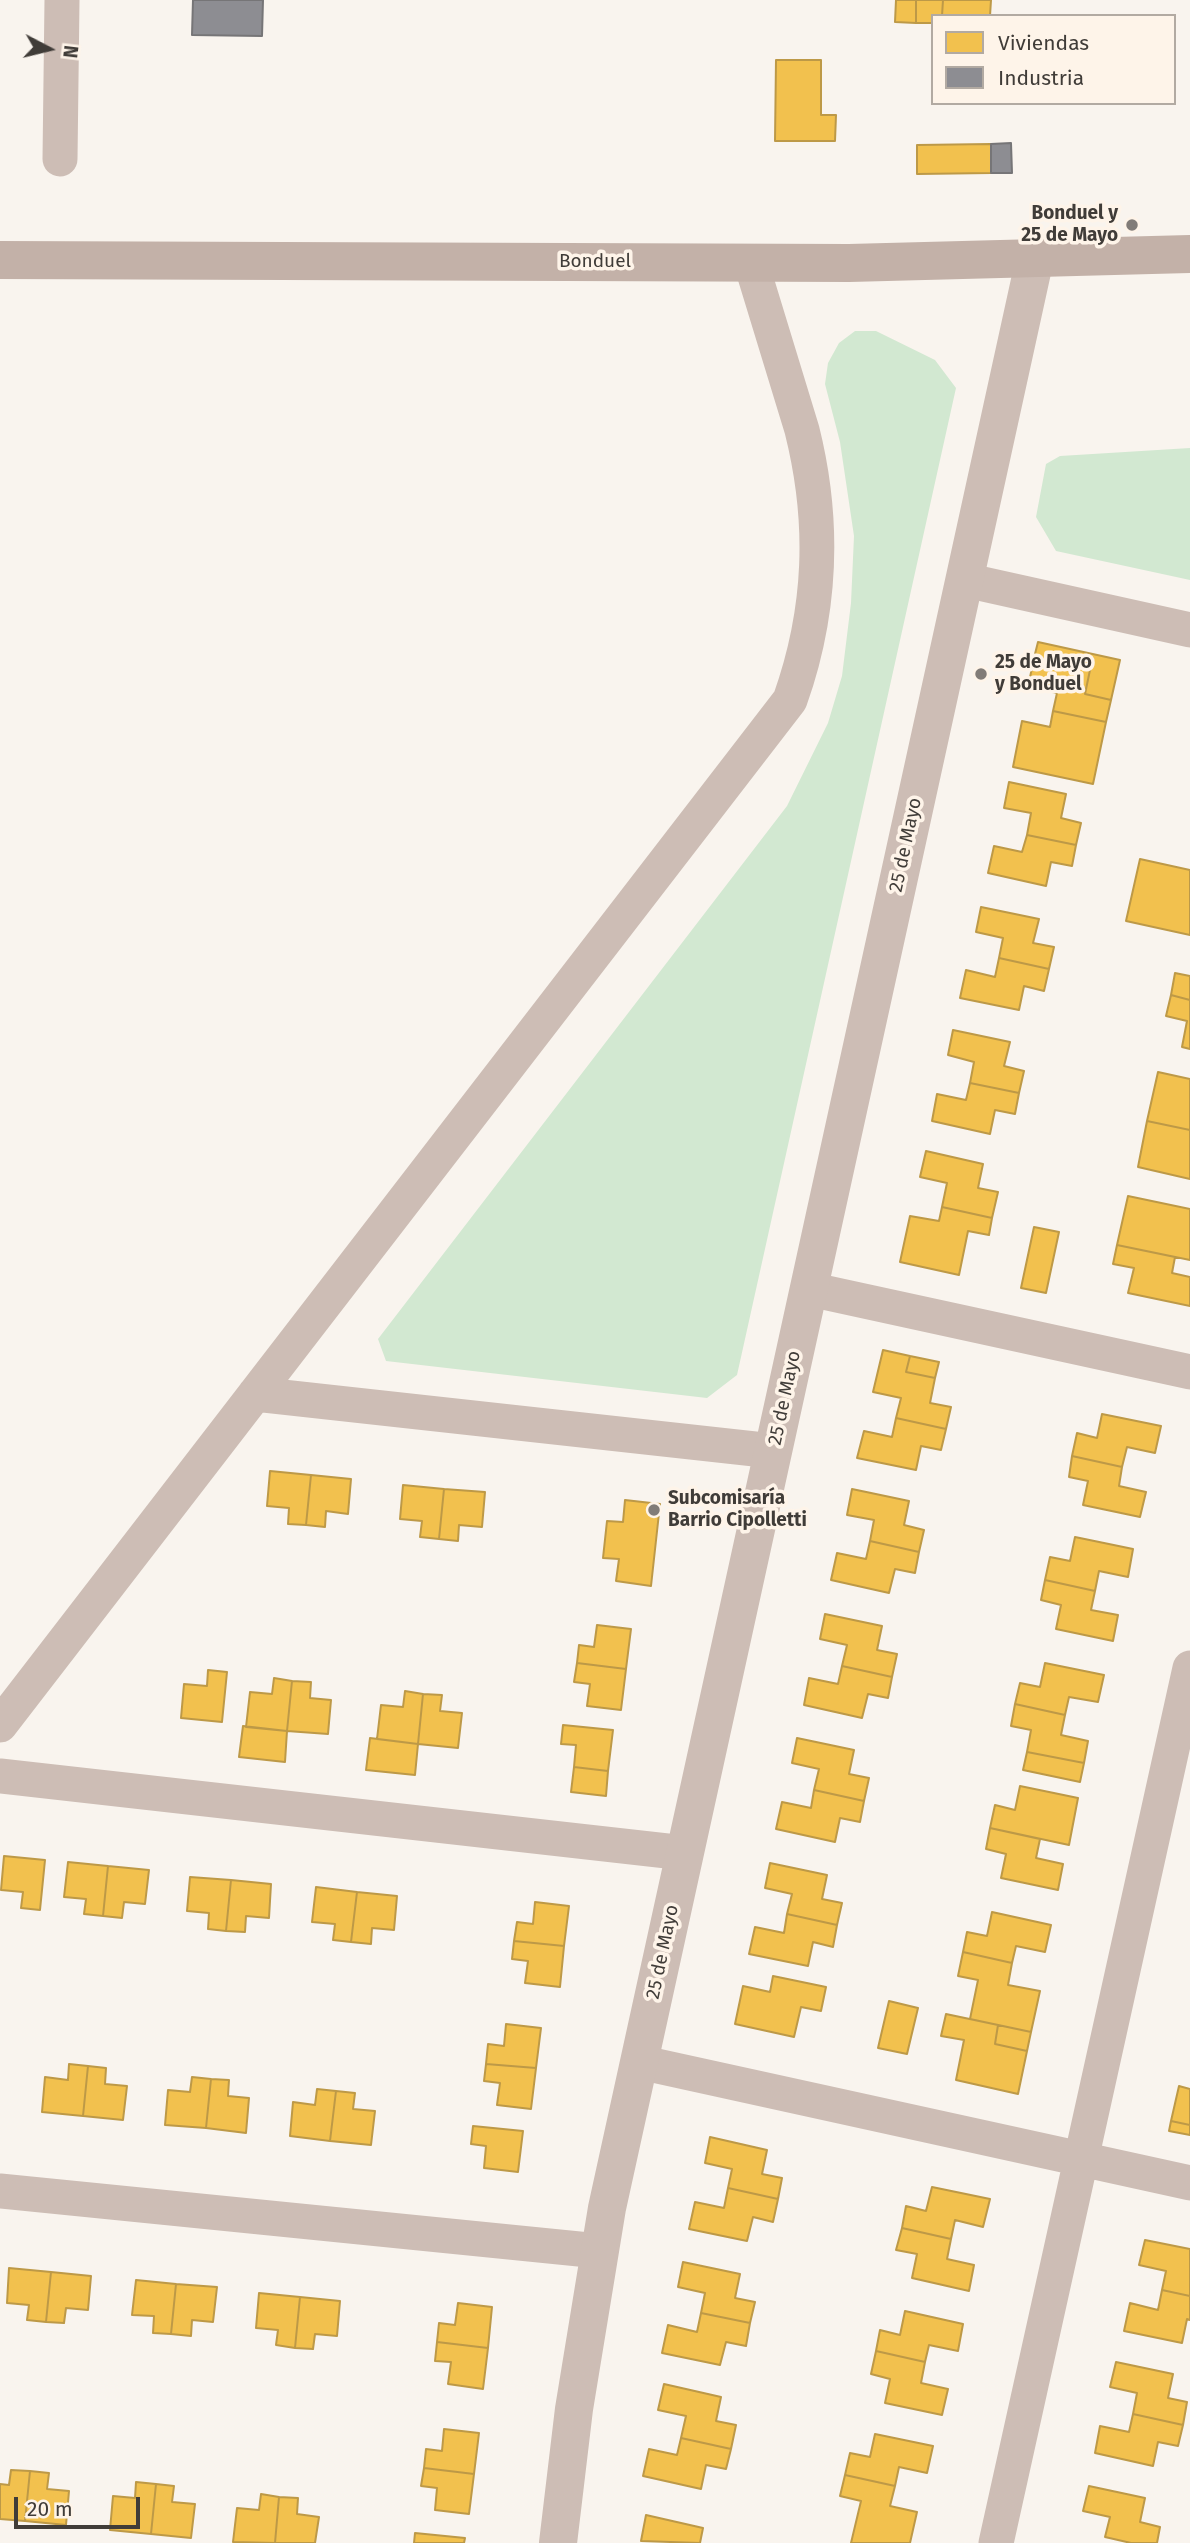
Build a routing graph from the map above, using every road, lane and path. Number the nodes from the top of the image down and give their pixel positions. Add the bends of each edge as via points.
1 (62, 0) edge
2 (60, 159) dead end
3 (1190, 254) edge
4 (1035, 258) junction
5 (0, 260) edge
6 (751, 263) junction
7 (965, 580) junction
8 (1190, 629) edge
9 (809, 1289) junction
10 (1190, 1372) edge
11 (255, 1394) junction
12 (773, 1451) junction
13 (1190, 1668) edge
14 (0, 1725) edge
15 (0, 1776) edge
16 (685, 1853) junction
17 (639, 2062) junction
18 (1081, 2159) junction
19 (1190, 2183) edge
20 (0, 2191) edge
21 (599, 2251) junction
22 (558, 2543) edge
23 (996, 2543) edge

1 - 2 street
3 - 4 main road, Bonduel
4 - 6 main road, Bonduel
4 - 7 street, 25 de Mayo
5 - 6 main road, Bonduel
6 - 11 street via 802,430 817,515 815,603 790,699
7 - 8 street
7 - 9 street, 25 de Mayo
9 - 10 street
9 - 12 street, 25 de Mayo
11 - 12 street
11 - 14 street
12 - 16 street, 25 de Mayo
13 - 18 street
15 - 16 street
16 - 17 street, 25 de Mayo
17 - 18 street
17 - 21 street, 25 de Mayo
18 - 19 street
18 - 23 street
20 - 21 street
21 - 22 street, 25 de Mayo via 573,2409

